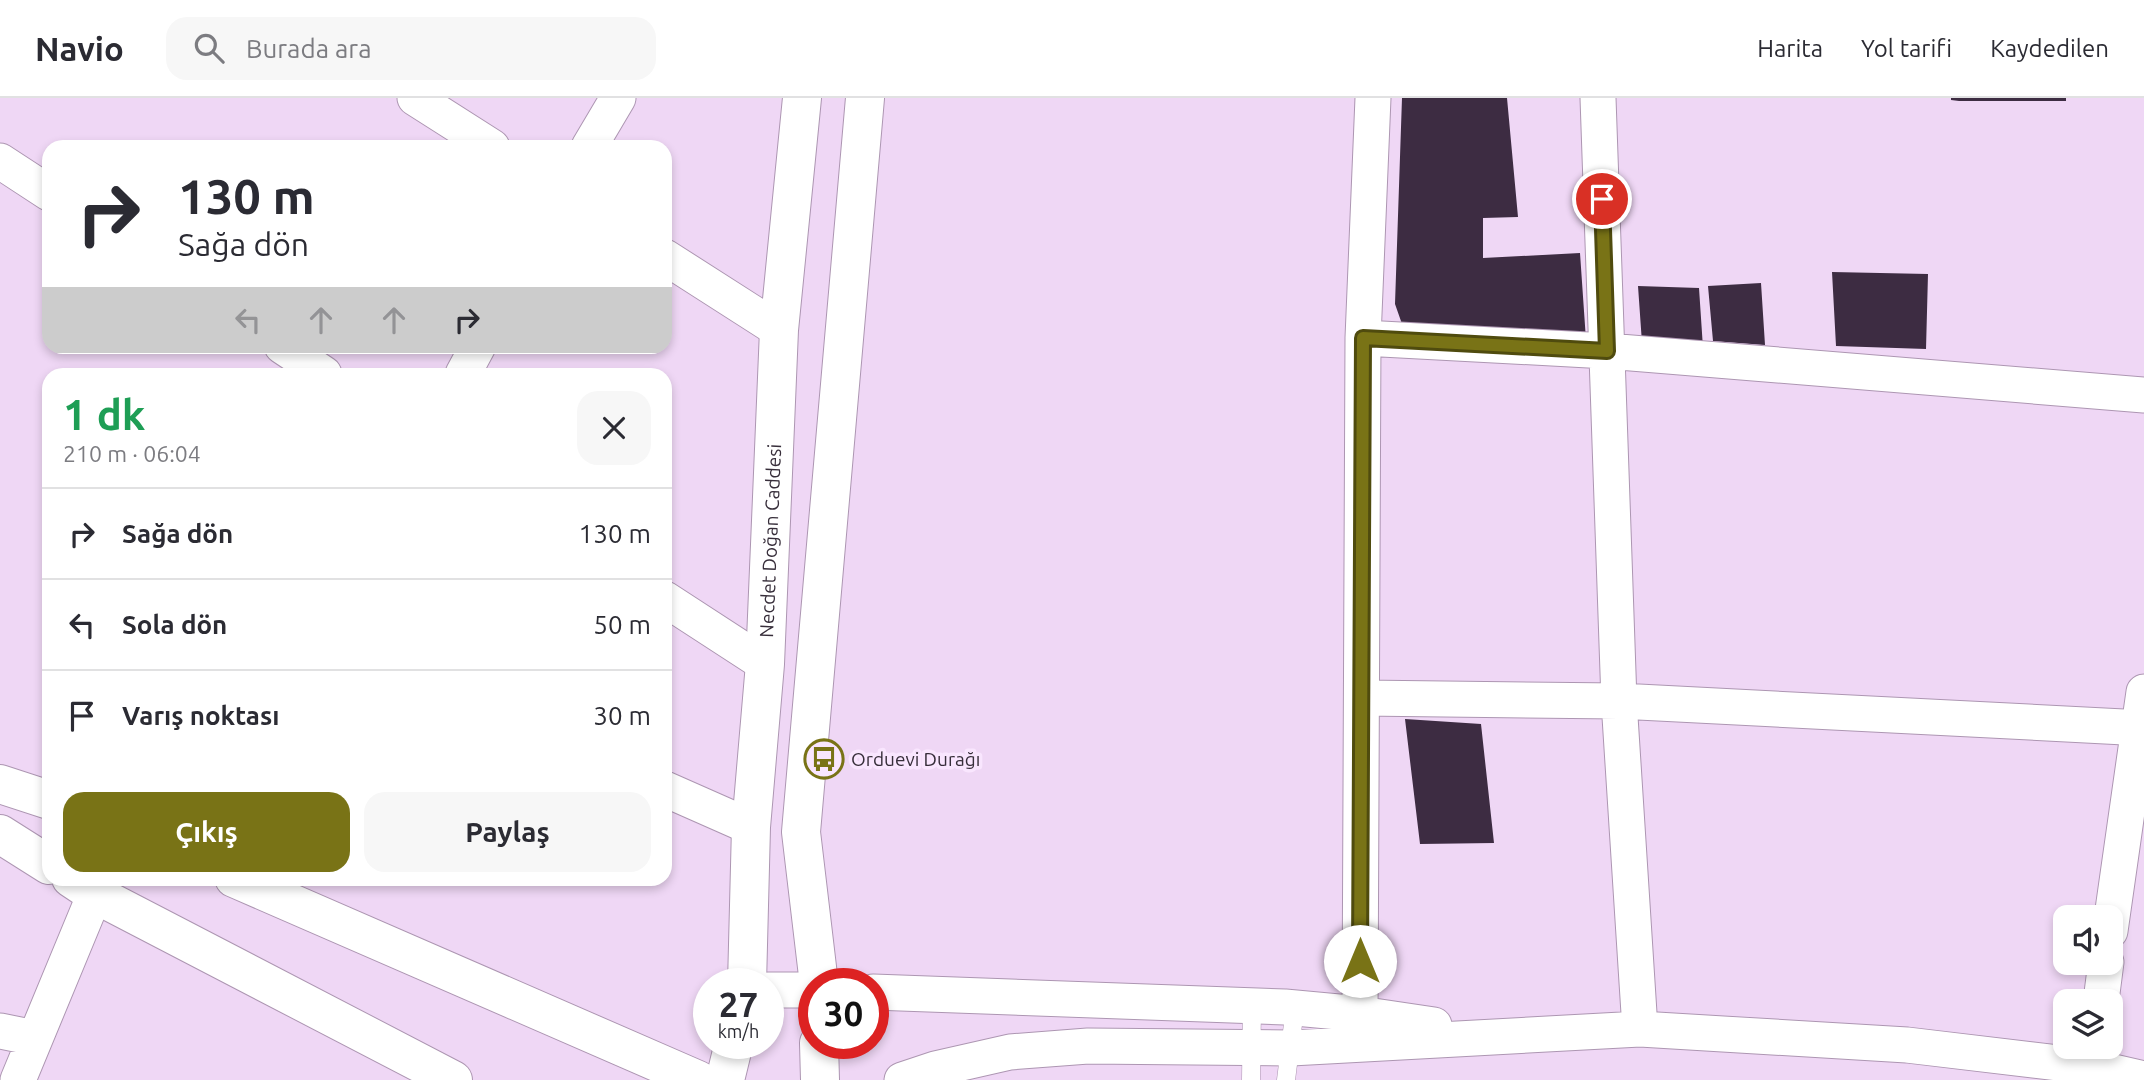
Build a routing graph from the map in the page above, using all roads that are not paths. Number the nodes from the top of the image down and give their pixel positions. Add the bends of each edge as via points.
1 (415, 98) edge
2 (618, 98) edge
3 (802, 98) edge
4 (865, 98) edge
5 (1373, 98) edge
6 (1598, 98) edge
7 (481, 140) edge
8 (593, 140) edge
9 (0, 161) edge
10 (42, 188) edge
11 (672, 261) edge
12 (779, 330) junction
13 (1363, 338) junction
14 (1607, 351) junction
15 (294, 354) edge
16 (315, 368) edge
17 (2144, 395) edge
18 (672, 603) edge
19 (765, 664) junction
20 (2144, 692) edge
21 (1362, 698) junction
22 (1619, 701) junction
23 (2141, 728) edge
24 (0, 784) edge
25 (672, 792) edge
26 (42, 798) edge
27 (751, 827) junction
28 (0, 834) edge
29 (42, 861) edge
30 (83, 886) edge
31 (252, 886) edge
32 (2114, 905) edge
33 (747, 968) edge
34 (817, 968) edge
35 (889, 993) edge
36 (1252, 1006) junction
37 (1295, 1008) junction
38 (1360, 1014) junction
39 (1640, 1029) junction
40 (0, 1031) edge
41 (1514, 1036) junction
42 (35, 1038) junction
43 (2053, 1054) edge
44 (730, 1059) edge
45 (819, 1059) edge
46 (2098, 1059) edge
47 (1252, 1063) edge
48 (1289, 1064) edge
49 (2144, 1079) edge
50 (18, 1080) edge
51 (453, 1080) edge
52 (698, 1080) edge
53 (725, 1080) edge
54 (820, 1080) edge
55 (902, 1080) edge

1 - 7 street
2 - 8 street
3 - 12 main road, Necdet Doğan Caddesi
4 - 34 main road via 801,832
5 - 13 street
6 - 14 street
9 - 10 street
11 - 12 street
12 - 19 main road, Necdet Doğan Caddesi
13 - 14 street
13 - 21 street
14 - 17 street
14 - 22 street
15 - 16 street
18 - 19 street
19 - 27 main road, Necdet Doğan Caddesi
20 - 23 street
21 - 22 street
21 - 38 street
22 - 23 street
22 - 39 street
23 - 32 street
24 - 26 main road
25 - 27 street
27 - 33 main road, Necdet Doğan Caddesi
28 - 29 main road
30 - 42 street
30 - 51 main road
31 - 52 main road
35 - 36 street
36 - 37 street
36 - 47 lane
37 - 38 street
37 - 48 lane
38 - 41 street
39 - 41 street
39 - 43 street
40 - 42 street
41 - 48 street
42 - 50 street
44 - 53 main road
45 - 54 main road
46 - 49 street
47 - 48 street
47 - 55 street via 1088,1046 1010,1052

